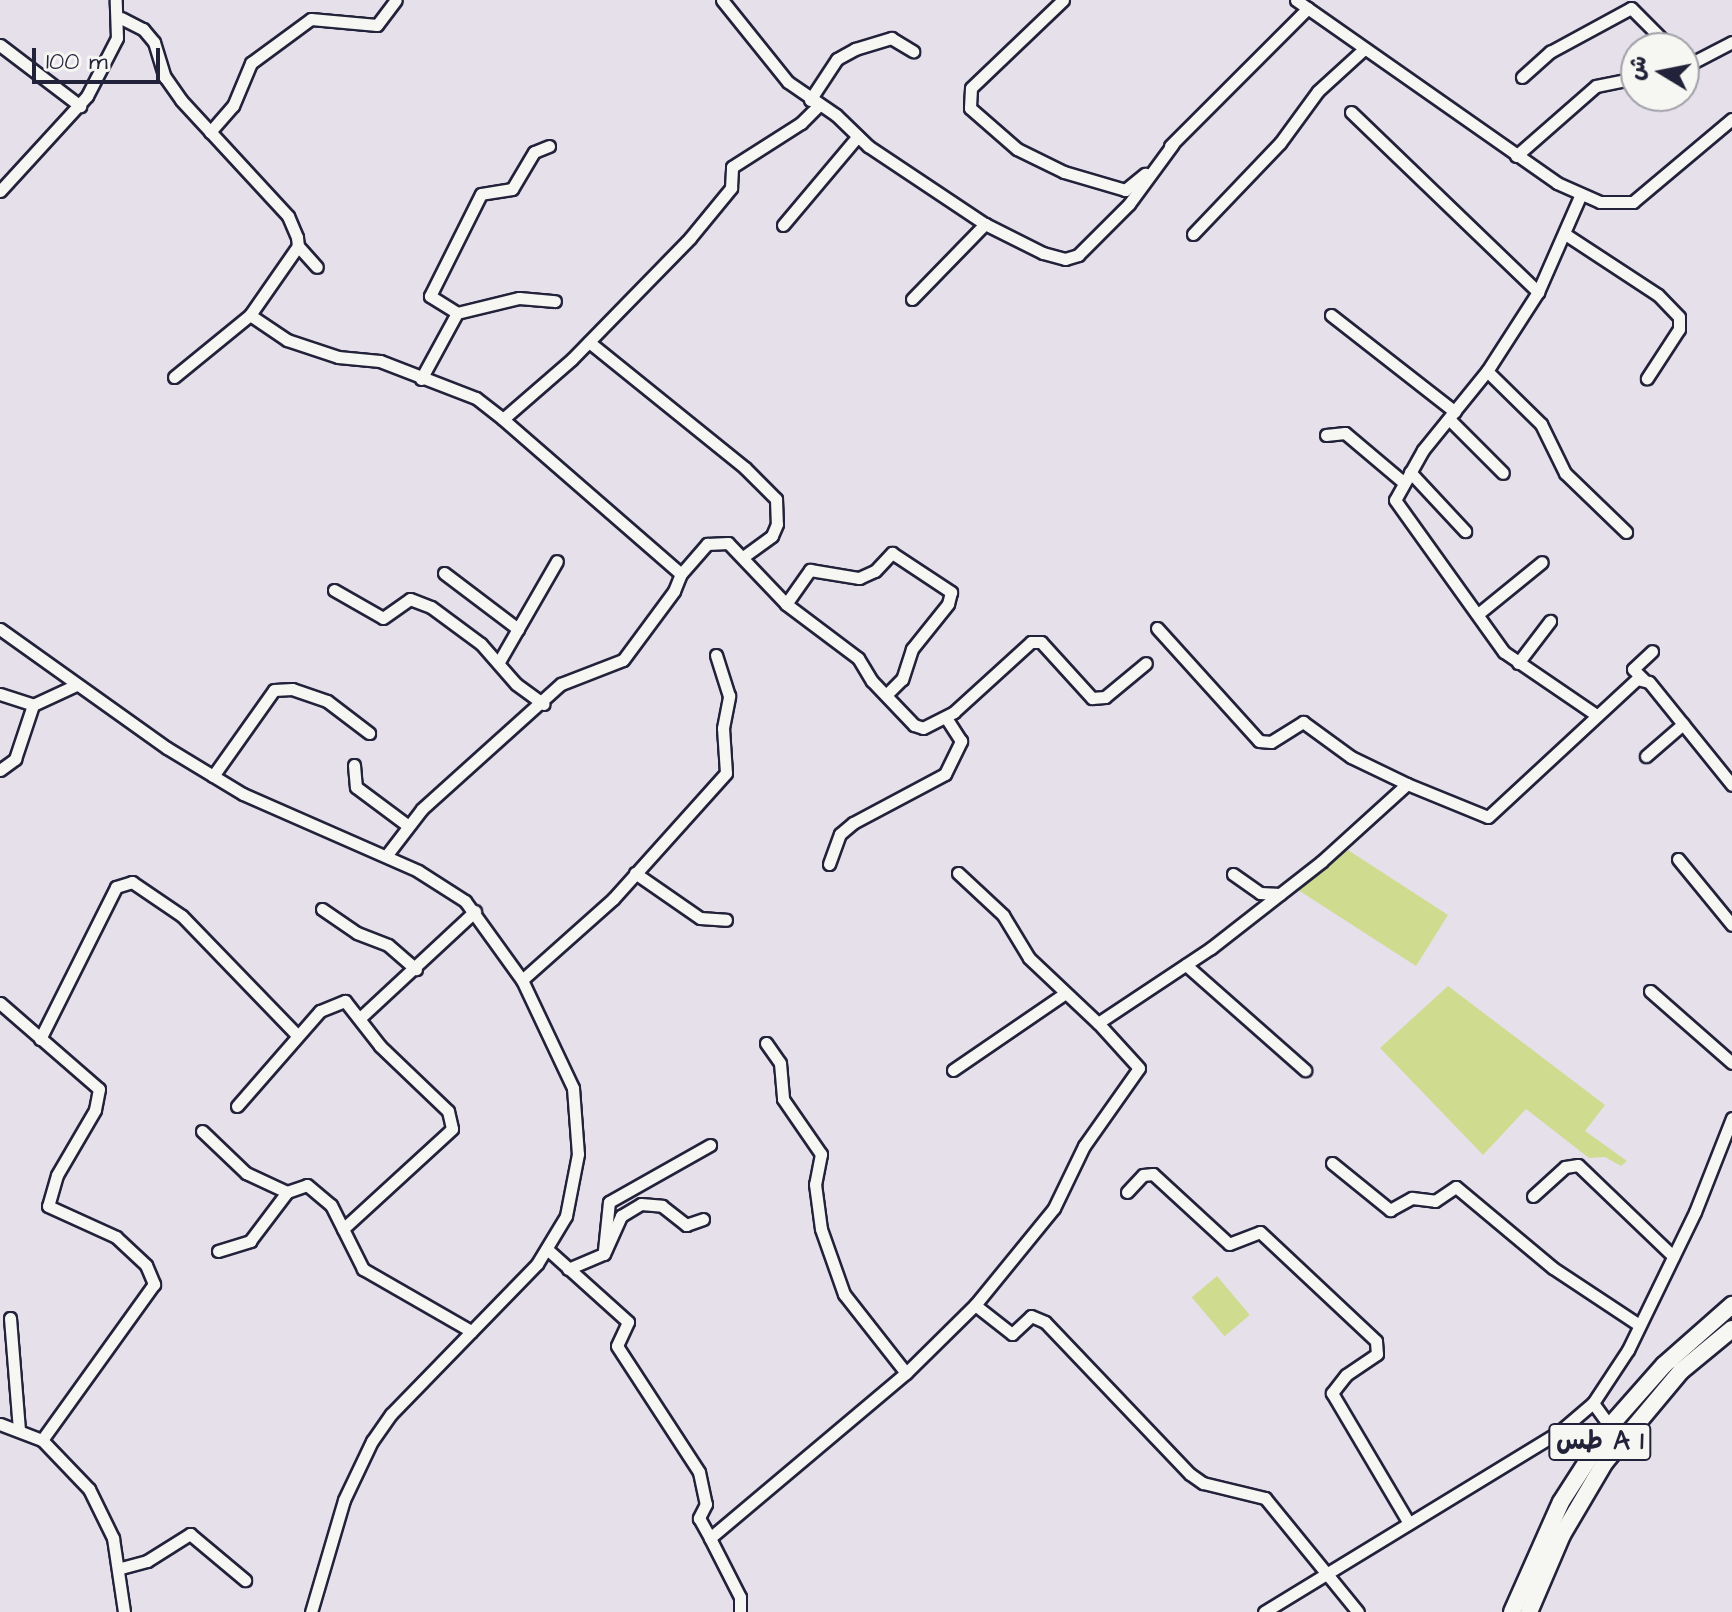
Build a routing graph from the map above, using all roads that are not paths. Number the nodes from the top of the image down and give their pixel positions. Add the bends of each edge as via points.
1 (116, 0) edge
2 (396, 0) edge
3 (722, 0) edge
4 (1063, 0) edge
5 (1296, 0) edge
6 (1308, 8) junction
7 (121, 18) junction
8 (1655, 32) edge
9 (1732, 42) edge
10 (0, 45) edge
11 (1364, 49) junction
12 (913, 51) dead end
13 (1700, 58) edge
14 (1522, 77) dead end
15 (1620, 81) edge
16 (815, 102) junction
17 (80, 106) junction
18 (1351, 112) dead end
19 (1732, 119) edge
20 (210, 132) junction
21 (858, 136) junction
22 (1173, 144) junction
23 (549, 146) dead end
24 (1516, 156) junction
25 (0, 191) edge
26 (1581, 194) junction
27 (985, 224) junction
28 (783, 225) dead end
29 (1193, 234) dead end
30 (1565, 234) junction
31 (298, 246) junction
32 (317, 267) dead end
33 (1538, 292) junction
34 (912, 299) dead end
35 (555, 301) dead end
36 (457, 313) junction
37 (250, 315) junction
38 (1331, 315) dead end
39 (589, 342) junction
40 (1487, 371) junction
41 (174, 377) dead end
42 (1647, 378) dead end
43 (421, 379) junction
44 (1452, 416) junction
45 (503, 419) junction
46 (1326, 435) dead end
47 (1503, 473) dead end
48 (1406, 477) junction
49 (1465, 531) dead end
50 (1626, 532) dead end
51 (743, 557) junction
52 (557, 561) dead end
53 (1542, 562) dead end
54 (444, 573) dead end
55 (681, 574) junction
56 (334, 590) dead end
57 (786, 604) junction
58 (1478, 614) junction
59 (1550, 621) dead end
60 (1157, 628) dead end
61 (0, 629) edge
62 (518, 629) junction
63 (1652, 651) dead end
64 (716, 655) dead end
65 (500, 660) junction
66 (1146, 663) dead end
67 (1518, 663) junction
68 (1643, 679) junction
69 (76, 685) junction
70 (0, 694) edge
71 (887, 694) junction
72 (544, 704) junction
73 (33, 705) junction
74 (1595, 714) junction
75 (946, 718) junction
76 (1683, 724) junction
77 (369, 733) dead end
78 (1646, 756) dead end
79 (354, 765) dead end
80 (0, 770) edge
81 (213, 776) junction
82 (1407, 784) junction
83 (1732, 785) edge
84 (407, 825) junction
85 (386, 856) junction
86 (1678, 859) dead end
87 (829, 864) dead end
88 (635, 873) junction
89 (958, 873) dead end
90 (1233, 874) dead end
91 (1280, 894) junction
92 (322, 909) dead end
93 (475, 911) junction
94 (726, 920) dead end
95 (1732, 925) edge
96 (1186, 965) junction
97 (416, 969) junction
98 (522, 980) junction
99 (1650, 991) dead end
100 (1064, 994) junction
101 (0, 1003) edge
102 (360, 1018) junction
103 (1098, 1023) junction
104 (297, 1035) junction
105 (40, 1039) junction
106 (766, 1043) dead end
107 (1732, 1063) edge
108 (953, 1070) dead end
109 (1305, 1070) dead end
110 (237, 1106) dead end
111 (1732, 1118) edge
112 (202, 1131) dead end
113 (710, 1145) dead end
114 (1332, 1163) dead end
115 (287, 1192) junction
116 (1127, 1192) dead end
117 (1533, 1196) dead end
118 (703, 1219) dead end
119 (343, 1229) junction
120 (547, 1249) junction
121 (218, 1251) dead end
122 (604, 1254) junction
123 (1673, 1256) junction
124 (568, 1269) junction
125 (975, 1305) junction
126 (1732, 1305) edge
127 (10, 1318) dead end
128 (1639, 1325) junction
129 (1732, 1329) edge
130 (471, 1331) junction
131 (906, 1373) junction
132 (1593, 1403) junction
133 (0, 1424) edge
134 (1610, 1426) junction
135 (19, 1430) junction
136 (42, 1440) junction
137 (1409, 1523) junction
138 (710, 1538) junction
139 (121, 1568) junction
140 (1328, 1573) junction
141 (245, 1580) dead end
142 (124, 1612) edge
143 (311, 1612) edge
144 (740, 1612) edge
145 (1264, 1612) edge
146 (1358, 1612) edge
147 (1512, 1612) edge
148 (1529, 1612) edge

1 - 7 street
2 - 20 street via 377,25 311,19 251,63 233,106
3 - 16 street via 761,54
4 - 22 street via 971,88 973,113 1017,149 1049,166 1119,190 1130,189
5 - 6 street
6 - 11 street
6 - 22 street
7 - 17 street via 117,38
7 - 20 street via 143,29 154,42 165,77
8 - 14 street via 1631,8 1550,52
9 - 13 street
10 - 17 street
11 - 24 street
11 - 29 street via 1318,91 1280,143
12 - 16 street via 891,38 855,49 837,59
15 - 24 street via 1596,86
16 - 21 street
16 - 39 street via 801,123 732,167 731,188 720,202
17 - 25 street
18 - 33 street
19 - 26 street via 1633,202 1615,205
20 - 31 street via 288,216
21 - 27 street
21 - 28 street
22 - 27 street via 1129,204 1072,258 1020,245
23 - 36 street via 534,152 512,189 481,194 430,290 431,299
24 - 26 street
26 - 30 street
27 - 34 street
30 - 33 street
30 - 42 street via 1677,313 1679,329
31 - 32 street
31 - 37 street
33 - 40 street
35 - 36 street via 519,298
36 - 43 street
37 - 41 street
37 - 43 street via 308,349 380,361
38 - 44 street
39 - 45 street
39 - 51 street via 776,499 772,536
40 - 44 street
40 - 50 street via 1541,424 1565,473
43 - 45 street via 476,398
44 - 47 street
44 - 48 street
45 - 55 street
46 - 48 street via 1345,433
48 - 49 street
48 - 58 street via 1396,508
51 - 55 street via 716,541
51 - 57 street
52 - 62 street
53 - 58 street
54 - 62 street
55 - 72 street via 623,660 603,672 568,680
56 - 65 street via 383,618 402,602 418,600
57 - 71 street via 858,658
57 - 71 street via 810,570 859,578 875,571 892,553 951,592 948,604 912,649 902,679
58 - 67 street
59 - 67 street
60 - 82 street via 1259,741 1271,742 1303,722 1351,757
61 - 69 street
62 - 65 street
63 - 68 street via 1633,669
64 - 88 street via 729,696 723,728 726,773
65 - 72 street via 516,684
66 - 75 street via 1105,697 1092,698 1041,642 1031,642
67 - 74 street
68 - 74 street
68 - 76 street
69 - 73 street
69 - 81 street
70 - 73 street
71 - 75 street via 914,725 932,728
72 - 84 street
73 - 80 street via 15,759
74 - 82 street via 1488,817
75 - 87 street via 961,741 945,774 853,823 840,834
76 - 78 street
76 - 83 street
77 - 81 street via 327,701 292,689 274,690
79 - 84 street via 356,787
81 - 85 street
82 - 91 street
84 - 85 street
85 - 93 street
86 - 95 street
88 - 94 street via 700,918
88 - 98 street via 573,938
89 - 100 street via 1003,915 1029,958
90 - 91 street via 1260,893
91 - 96 street
92 - 97 street via 357,933 388,945
93 - 97 street
93 - 98 street
96 - 103 street
96 - 109 street
97 - 102 street
98 - 120 street via 560,1053 573,1088 577,1127 575,1187
99 - 107 street
100 - 103 street
100 - 108 street
101 - 105 street
102 - 104 street via 345,1001 337,1001
102 - 119 street via 453,1122 452,1129
103 - 125 street via 1135,1060 1137,1075 1089,1139 1054,1208
104 - 105 street via 182,916 132,882 116,887
104 - 110 street
105 - 136 street via 99,1089 95,1110 57,1175 48,1206 62,1217 116,1237 146,1265 154,1284
106 - 131 street via 780,1063 783,1099 821,1154 815,1184 821,1229 844,1294
111 - 123 street
112 - 115 street via 246,1173
113 - 122 street via 609,1202
114 - 128 street via 1390,1210 1412,1198 1435,1201 1456,1187 1564,1277
115 - 119 street via 307,1185 331,1205
115 - 121 street via 250,1241
116 - 137 street via 1143,1175 1153,1174 1229,1244 1260,1232 1376,1341 1377,1354 1346,1375 1332,1393
117 - 123 street via 1565,1167 1578,1165
118 - 122 street via 686,1225 662,1206 641,1204 621,1216
119 - 130 street via 371,1276
120 - 124 street
120 - 130 street
122 - 124 street
123 - 128 street
124 - 138 street via 628,1322 617,1346 699,1472 706,1504 699,1518
125 - 131 street
125 - 140 street via 1012,1334 1031,1316 1041,1318 1190,1474 1203,1483 1265,1498
126 - 134 highway, طس A 1 via 1664,1365
127 - 135 street
128 - 132 street
129 - 148 highway, طس A 1 via 1681,1371 1605,1462 1562,1535
130 - 143 street via 372,1441 344,1500
131 - 138 street
132 - 134 street
132 - 137 street via 1559,1432
133 - 135 street
134 - 147 highway, طس A 1 via 1561,1502
135 - 136 street
136 - 139 street via 89,1489 104,1515
137 - 140 street
138 - 144 street via 740,1597
139 - 141 street via 147,1561 190,1534
139 - 142 street
140 - 145 street
140 - 146 street

